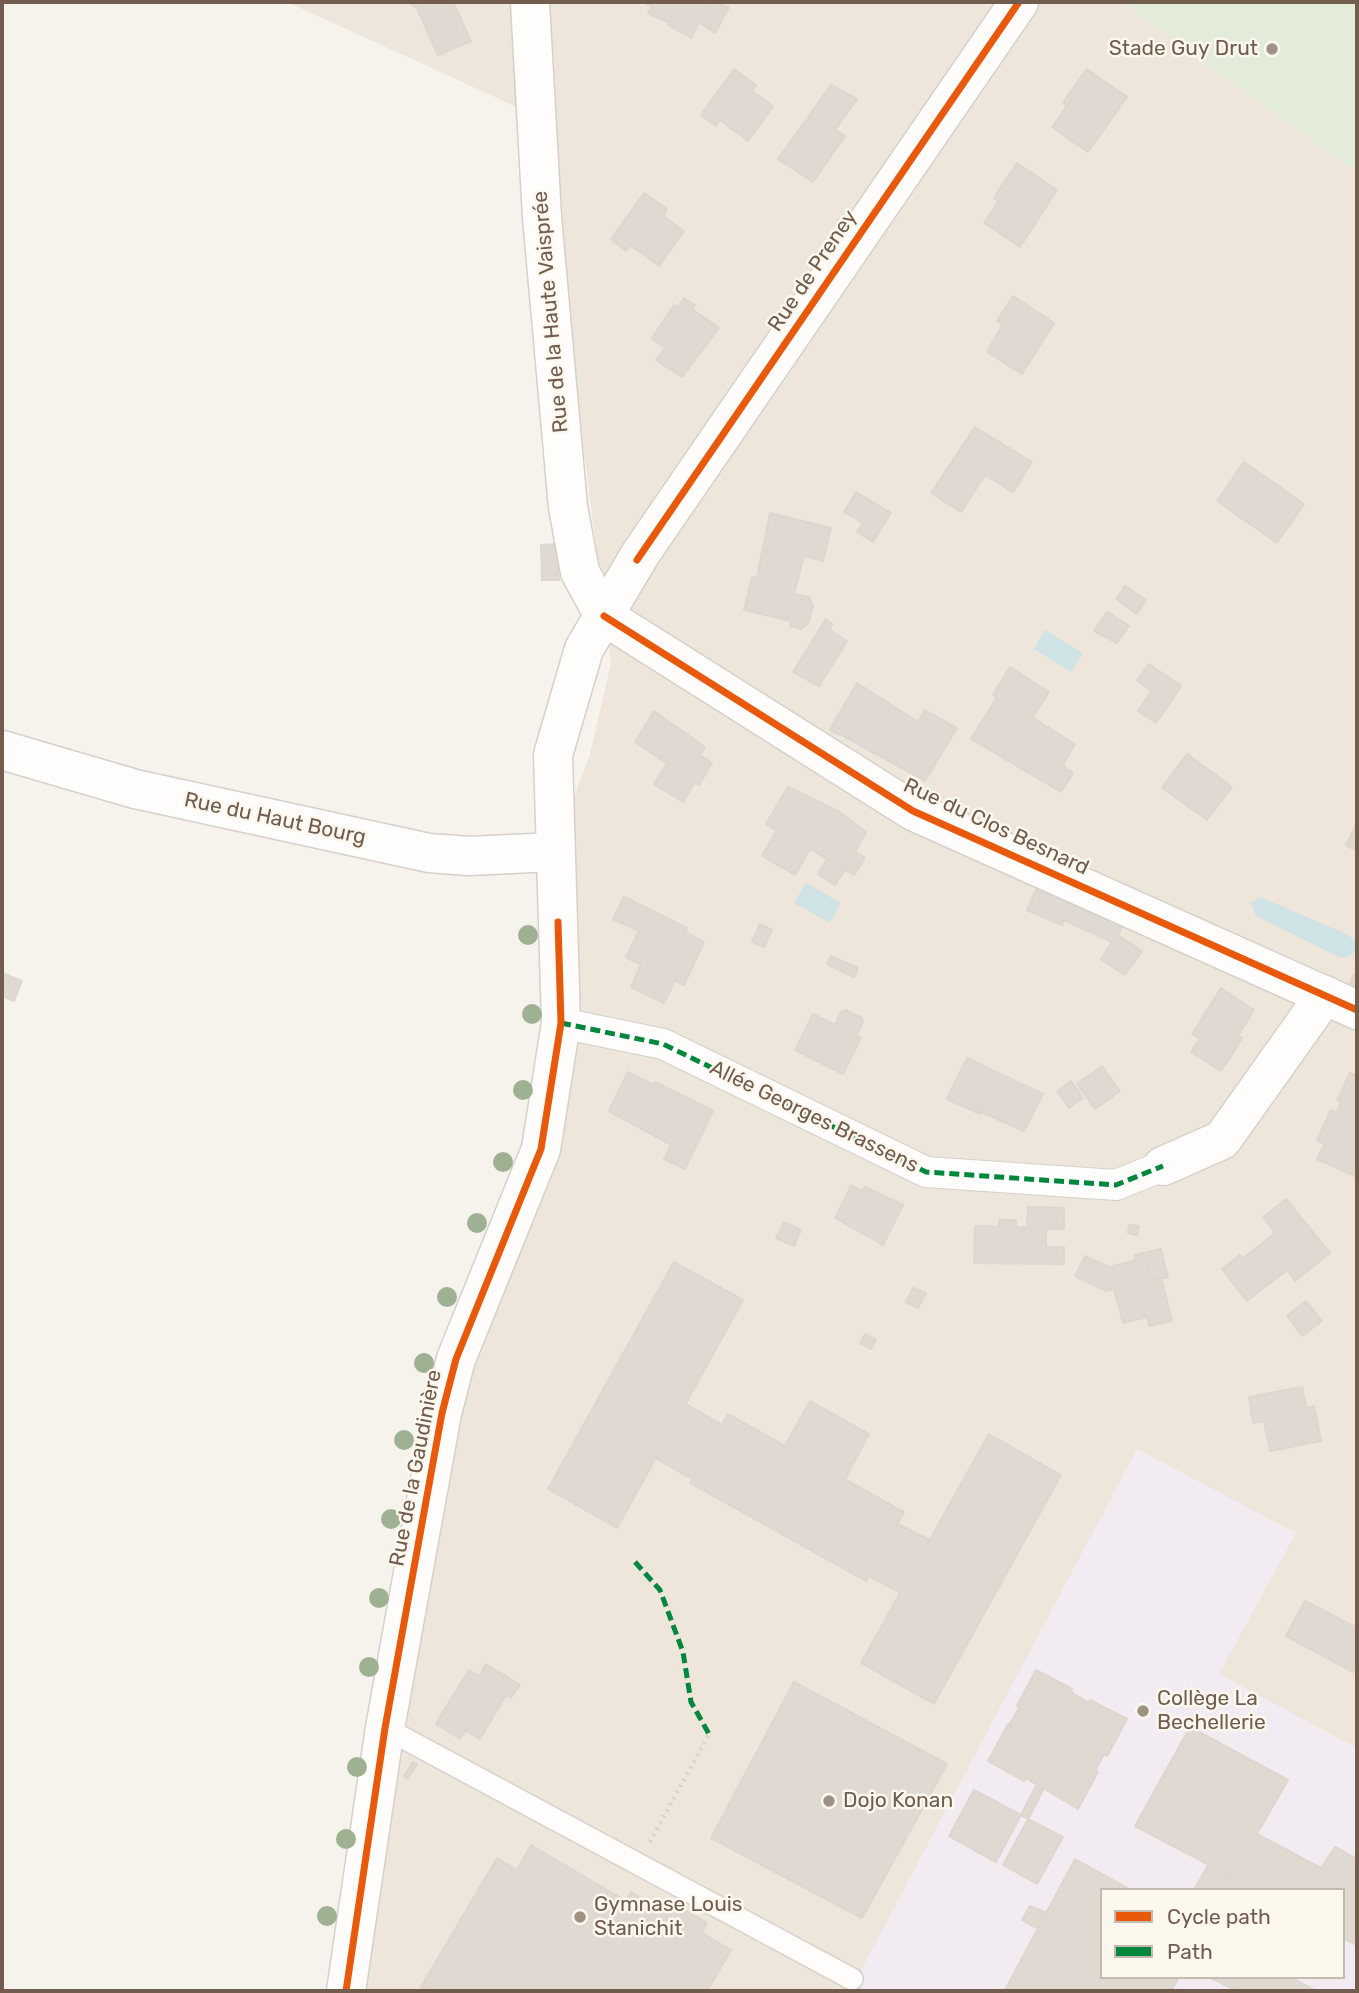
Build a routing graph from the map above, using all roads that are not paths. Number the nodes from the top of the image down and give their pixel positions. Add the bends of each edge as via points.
1 (530, 2) edge
2 (1019, 2) edge
3 (604, 616) junction
4 (2, 750) edge
5 (554, 852) junction
6 (1341, 1002) edge
7 (561, 1023) junction
8 (1163, 1166) joint
9 (385, 1728) junction
10 (842, 1981) edge
11 (346, 1991) edge

1 - 3 street, Rue de la Haute Vaisprée via 543,230 568,507 580,572
2 - 3 street, Rue de Preney via 641,553
3 - 5 street, Rue de la Gaudinière via 584,649 554,755
3 - 6 street, Rue du Clos Besnard via 913,811
4 - 5 street, Rue du Haut Bourg via 135,789 429,853
5 - 7 street, Rue de la Gaudinière
6 - 8 street, Allée Georges Brassens via 1222,1140
7 - 8 street, Allée Georges Brassens via 663,1044 926,1172 1116,1185
7 - 9 street, Rue de la Gaudinière via 541,1149 456,1359 445,1399
9 - 10 lane via 638,1864
9 - 11 street, Rue de la Gaudinière

